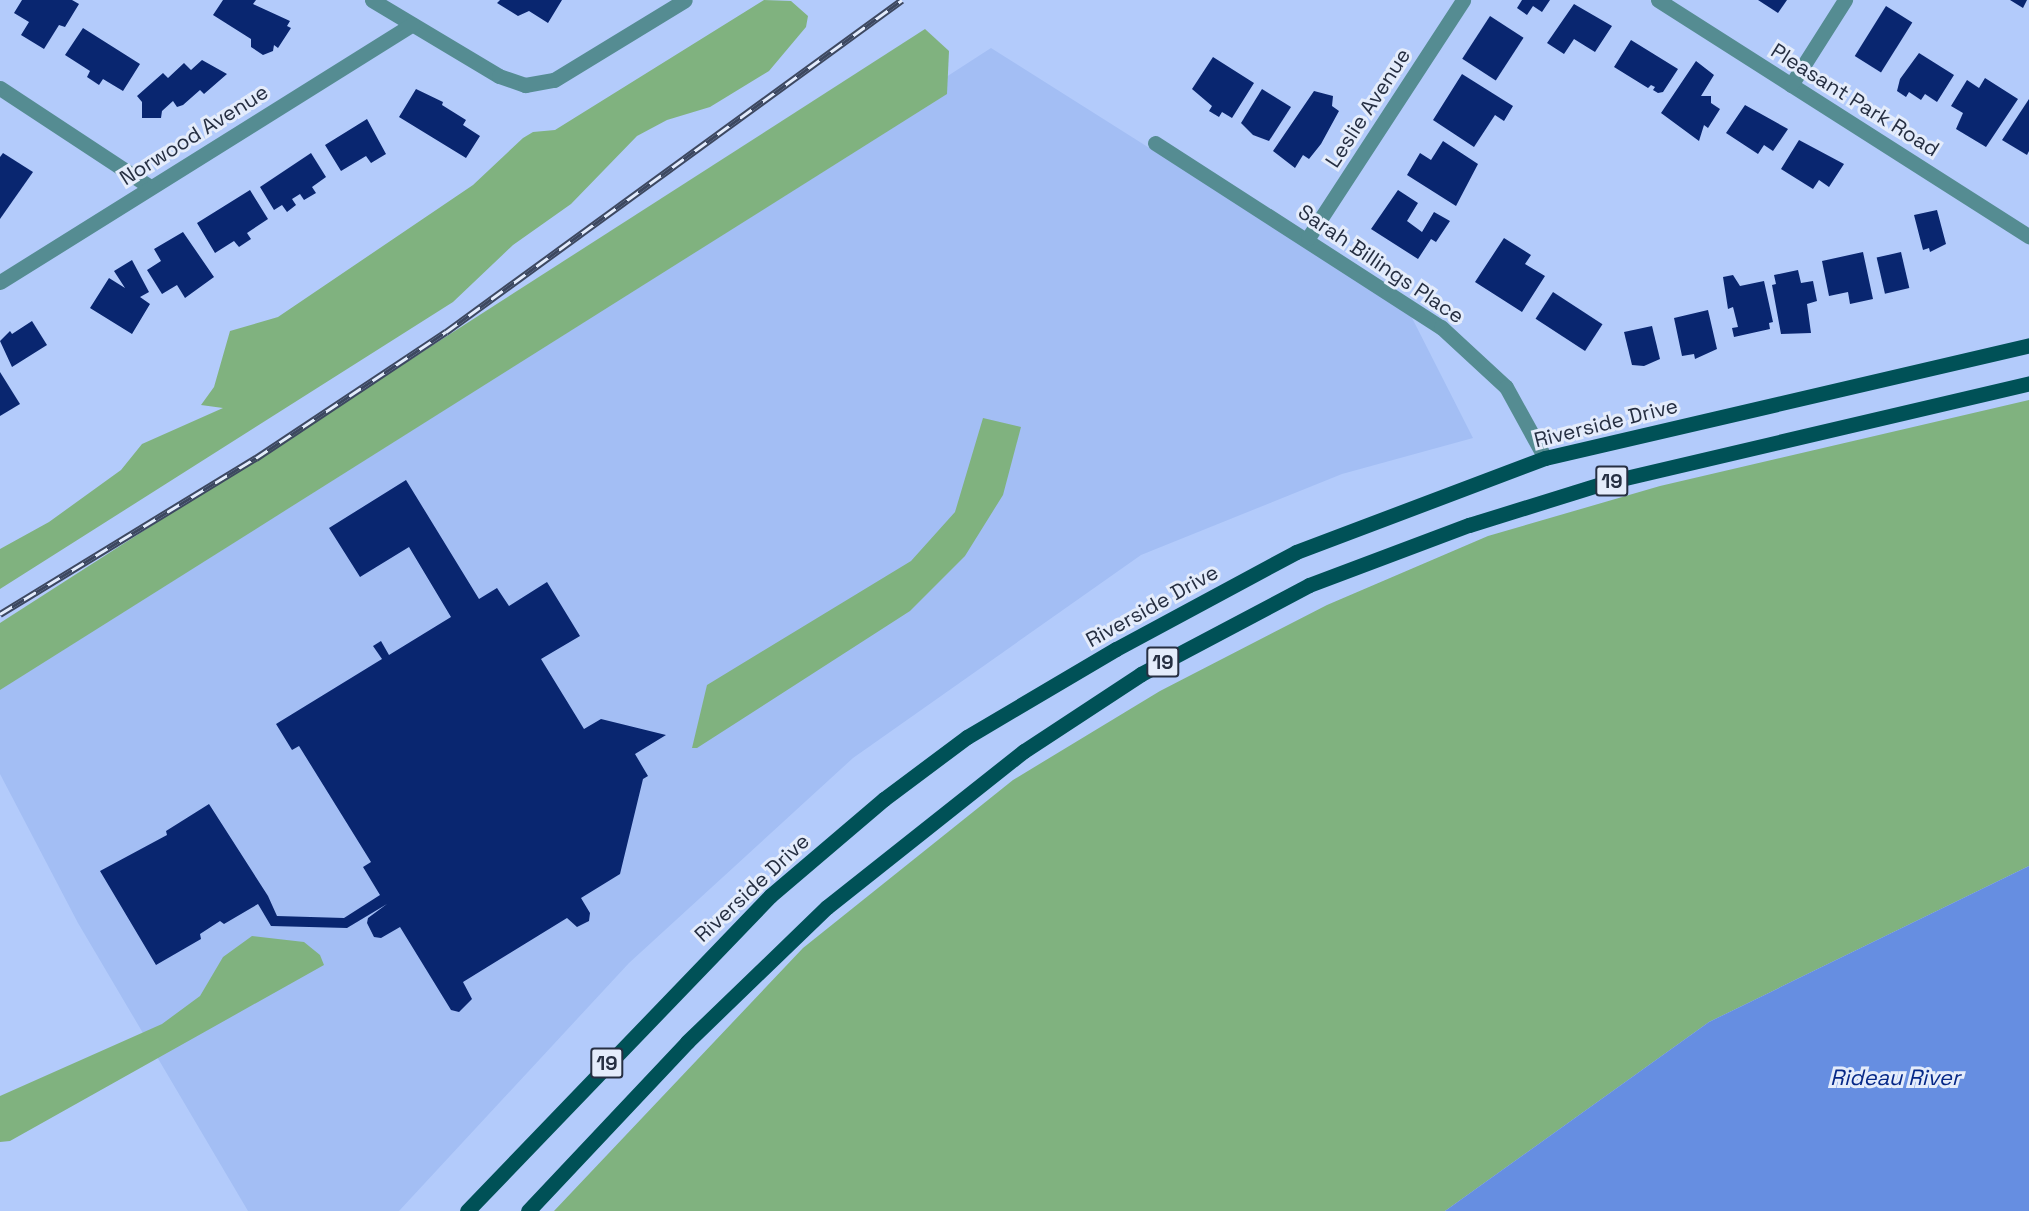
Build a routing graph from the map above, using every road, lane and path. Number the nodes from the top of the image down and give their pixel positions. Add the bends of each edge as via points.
1 (372, 0) edge
2 (685, 0) edge
3 (1463, 0) edge
4 (1658, 0) edge
5 (1845, 0) edge
6 (412, 25) junction
7 (1791, 85) junction
8 (0, 88) edge
9 (1155, 142) dead end
10 (150, 187) junction
11 (2029, 236) edge
12 (1308, 238) junction
13 (0, 282) edge
14 (2029, 345) edge
15 (2029, 383) edge
16 (1545, 458) junction
17 (467, 1211) edge
18 (528, 1211) edge

1 - 6 street
2 - 6 street via 554,80 538,85 499,76
3 - 12 street, Leslie Avenue
4 - 7 street, Pleasant Park Road
5 - 7 street
6 - 10 street, Norwood Avenue
7 - 11 street, Pleasant Park Road
8 - 10 street
9 - 12 street, Sarah Billings Place
10 - 13 street, Norwood Avenue
12 - 16 street, Sarah Billings Place via 1441,327 1506,387
14 - 16 main road, Riverside Drive / 19
15 - 18 main road, 19 via 1604,483 1469,525 1309,585 1141,674 1024,751 827,907 687,1042
16 - 17 main road, Riverside Drive / 19 via 1296,552 1107,654 967,737 884,799 755,909

